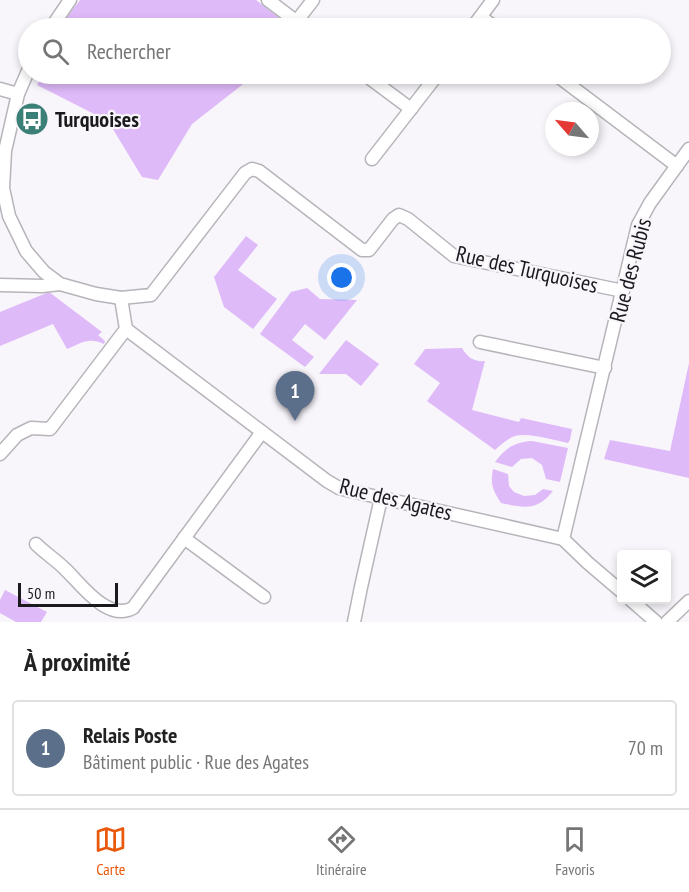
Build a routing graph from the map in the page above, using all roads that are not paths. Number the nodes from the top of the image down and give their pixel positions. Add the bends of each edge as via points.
1 (70, 0) edge
2 (268, 0) edge
3 (313, 0) edge
4 (494, 0) edge
5 (481, 17) edge
6 (58, 18) edge
7 (292, 18) edge
8 (304, 18) edge
9 (22, 84) edge
10 (377, 84) edge
11 (430, 84) edge
12 (568, 84) edge
13 (0, 89) edge
14 (18, 94) junction
15 (411, 109) junction
16 (689, 149) edge
17 (372, 159) dead end
18 (677, 166) junction
19 (0, 285) edge
20 (60, 285) junction
21 (623, 291) junction
22 (121, 298) junction
23 (126, 329) junction
24 (480, 342) dead end
25 (604, 368) junction
26 (262, 432) junction
27 (0, 454) edge
28 (381, 498) junction
29 (184, 538) junction
30 (564, 539) junction
31 (36, 544) dead end
32 (617, 588) edge
33 (264, 597) dead end
34 (689, 601) edge
35 (636, 604) edge
36 (354, 622) edge
37 (656, 622) edge
38 (667, 622) edge

1 - 6 street
2 - 7 street
3 - 8 street
4 - 5 street
9 - 14 street
10 - 15 street
11 - 15 street
12 - 18 street
13 - 14 street
14 - 20 street via 5,151 3,188 9,216 26,250
15 - 17 street
16 - 18 street, Rue des Rubis
18 - 21 street, Rue des Rubis via 638,225
19 - 20 street
20 - 22 street
21 - 22 street, Rue des Turquoises via 454,256 399,215 369,250 362,250 252,169 245,172 152,295
21 - 25 street, Rue des Rubis
22 - 23 street
23 - 26 street, Rue des Agates
23 - 27 street via 50,429 31,428 17,435
24 - 25 street
25 - 30 street, Rue des Rubis
26 - 28 street, Rue des Agates via 339,488
26 - 29 street
28 - 30 street, Rue des Agates
28 - 36 street
29 - 31 street via 133,608 122,613 99,605
29 - 33 street
30 - 32 street
34 - 38 street
35 - 37 street

